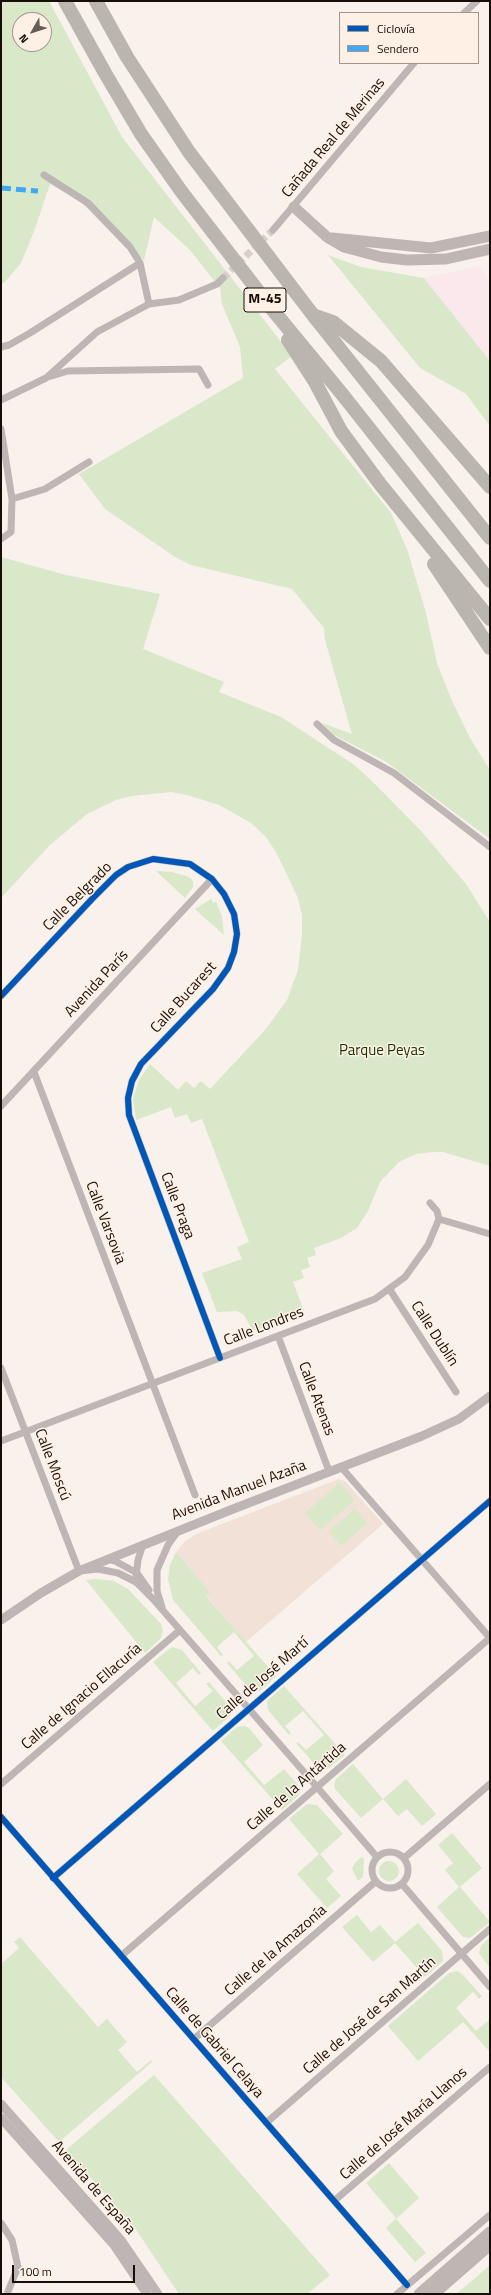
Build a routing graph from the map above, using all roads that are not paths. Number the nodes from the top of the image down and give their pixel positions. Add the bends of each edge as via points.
1 (65, 1) edge
2 (96, 1) edge
3 (477, 1) edge
4 (465, 12) edge
5 (413, 64) edge
6 (44, 175) dead end
7 (294, 206) junction
8 (273, 230) tunnel mouth
9 (490, 236) edge
10 (327, 237) junction
11 (490, 249) edge
12 (140, 263) junction
13 (223, 278) tunnel mouth
14 (149, 304) junction
15 (272, 309) junction
16 (313, 314) junction
17 (1, 347) edge
18 (46, 378) junction
19 (208, 385) dead end
20 (1, 400) edge
21 (430, 418) junction
22 (1, 429) edge
23 (89, 462) dead end
24 (380, 484) junction
25 (490, 488) edge
26 (490, 495) edge
27 (12, 499) junction
28 (1, 538) edge
29 (490, 538) edge
30 (490, 581) edge
31 (490, 620) edge
32 (490, 648) edge
33 (318, 724) dead end
34 (490, 846) edge
35 (212, 879) junction
36 (1, 996) edge
37 (141, 1064) joint
38 (34, 1072) junction
39 (1, 1106) edge
40 (430, 1204) dead end
41 (438, 1219) junction
42 (490, 1234) edge
43 (390, 1290) junction
44 (278, 1336) junction
45 (220, 1358) junction
46 (1, 1368) edge
47 (152, 1384) junction
48 (456, 1392) dead end
49 (490, 1396) edge
50 (26, 1432) junction
51 (1, 1441) edge
52 (341, 1467) junction
53 (329, 1471) junction
54 (195, 1495) dead end
55 (490, 1501) edge
56 (179, 1530) junction
57 (143, 1544) junction
58 (106, 1559) junction
59 (422, 1560) junction
60 (79, 1571) junction
61 (136, 1573) junction
62 (136, 1582) junction
63 (153, 1599) junction
64 (163, 1610) junction
65 (1, 1620) edge
66 (180, 1630) junction
67 (490, 1638) edge
68 (249, 1709) junction
69 (1, 1784) edge
70 (490, 1784) edge
71 (317, 1787) junction
72 (1, 1817) edge
73 (376, 1857) junction
74 (404, 1858) junction
75 (53, 1878) junction
76 (375, 1882) junction
77 (402, 1884) junction
78 (490, 1929) edge
79 (462, 1954) junction
80 (121, 1956) junction
81 (490, 1987) edge
82 (194, 2039) junction
83 (490, 2067) edge
84 (1, 2104) edge
85 (1, 2118) edge
86 (266, 2123) junction
87 (334, 2201) junction
88 (490, 2215) edge
89 (1, 2223) edge
90 (490, 2232) edge
91 (490, 2245) edge
92 (407, 2285) junction
93 (7, 2294) edge
94 (147, 2294) edge
95 (158, 2294) edge
96 (397, 2294) edge
97 (419, 2294) edge
98 (434, 2294) edge

1 - 15 highway, M-45 via 141,134 181,191
2 - 16 highway, M-45 via 126,57 189,152
3 - 4 street
5 - 7 street, Cañada Real de Merinas
6 - 12 street via 88,203 130,247
7 - 8 street, Cañada Real de Merinas
7 - 10 main road
9 - 10 main road via 431,248
10 - 11 main road via 344,247 360,252 407,260 446,259
12 - 14 street
12 - 17 street via 9,346
13 - 14 street via 216,284 179,300
14 - 18 street via 97,332
15 - 24 highway via 341,431
15 - 30 highway, M-45
16 - 21 highway via 333,322 381,361
16 - 29 highway, M-45
18 - 19 street via 68,371 199,369
18 - 20 street
21 - 25 highway
21 - 26 highway
22 - 27 street
23 - 27 street via 45,489
24 - 31 highway
24 - 32 highway
27 - 28 street via 11,532
33 - 34 street via 334,740 394,773
35 - 36 street, Calle Belgrado via 190,864 167,860 153,859 128,867 92,899
35 - 37 street, Calle Bucarest via 224,894 234,914 237,934 232,960 213,989
35 - 38 street, Avenida París
37 - 45 street, Calle Praga via 132,1081 128,1098 129,1115
38 - 39 street, Avenida París
38 - 47 street, Calle Varsovia
40 - 41 street via 437,1211
41 - 42 street
41 - 43 street, Calle Londres via 417,1264
43 - 44 street, Calle Londres via 375,1299
43 - 48 street, Calle Dublín
44 - 45 street, Calle Londres
44 - 53 street, Calle Atenas
45 - 47 street, Calle Londres
46 - 50 street, Calle Moscú
47 - 50 street, Calle Londres
47 - 54 street, Calle Varsovia
49 - 52 street, Avenida Manuel Azaña via 459,1419
50 - 51 street, Calle Londres
50 - 60 street, Calle Moscú
52 - 53 street, Avenida Manuel Azaña
52 - 59 street
53 - 56 street, Avenida Manuel Azaña
55 - 59 street, Calle de José Martí
56 - 57 street, Avenida Manuel Azaña
56 - 64 street via 168,1545 157,1570 157,1591
57 - 58 street, Avenida Manuel Azaña
57 - 61 street
58 - 60 street, Avenida Manuel Azaña
58 - 61 street
59 - 67 street
59 - 68 street, Calle de José Martí
60 - 62 street via 98,1569 118,1573
60 - 65 street, Avenida Manuel Azaña
61 - 62 street
61 - 63 street
62 - 63 street
63 - 64 street
64 - 66 street
66 - 68 street
66 - 69 street, Calle de Ignacio Ellacuría
67 - 71 street, Calle de la Antártida
68 - 71 street
68 - 75 street, Calle de José Martí
70 - 74 street
71 - 73 street
71 - 80 street, Calle de la Antártida
72 - 75 street, Calle de Gabriel Celaya
73 - 74 street via 390,1852
73 - 76 street via 371,1869
74 - 77 street via 408,1874
75 - 80 street, Calle de Gabriel Celaya
76 - 77 street via 388,1889
76 - 82 street, Calle de la Amazonía
77 - 79 street
78 - 79 street, Calle de José de San Martín
79 - 81 street
79 - 86 street, Calle de José de San Martín
80 - 82 street, Calle de Gabriel Celaya
82 - 86 street, Calle de Gabriel Celaya
83 - 87 street, Calle de José María Llanos
84 - 95 street, Avenida de España via 121,2240
85 - 94 street, Avenida de España via 114,2245
86 - 87 street, Calle de Gabriel Celaya
87 - 92 street, Calle de Gabriel Celaya
88 - 92 street
89 - 93 street via 12,2240 18,2267
90 - 97 main road
91 - 98 main road
92 - 96 street

